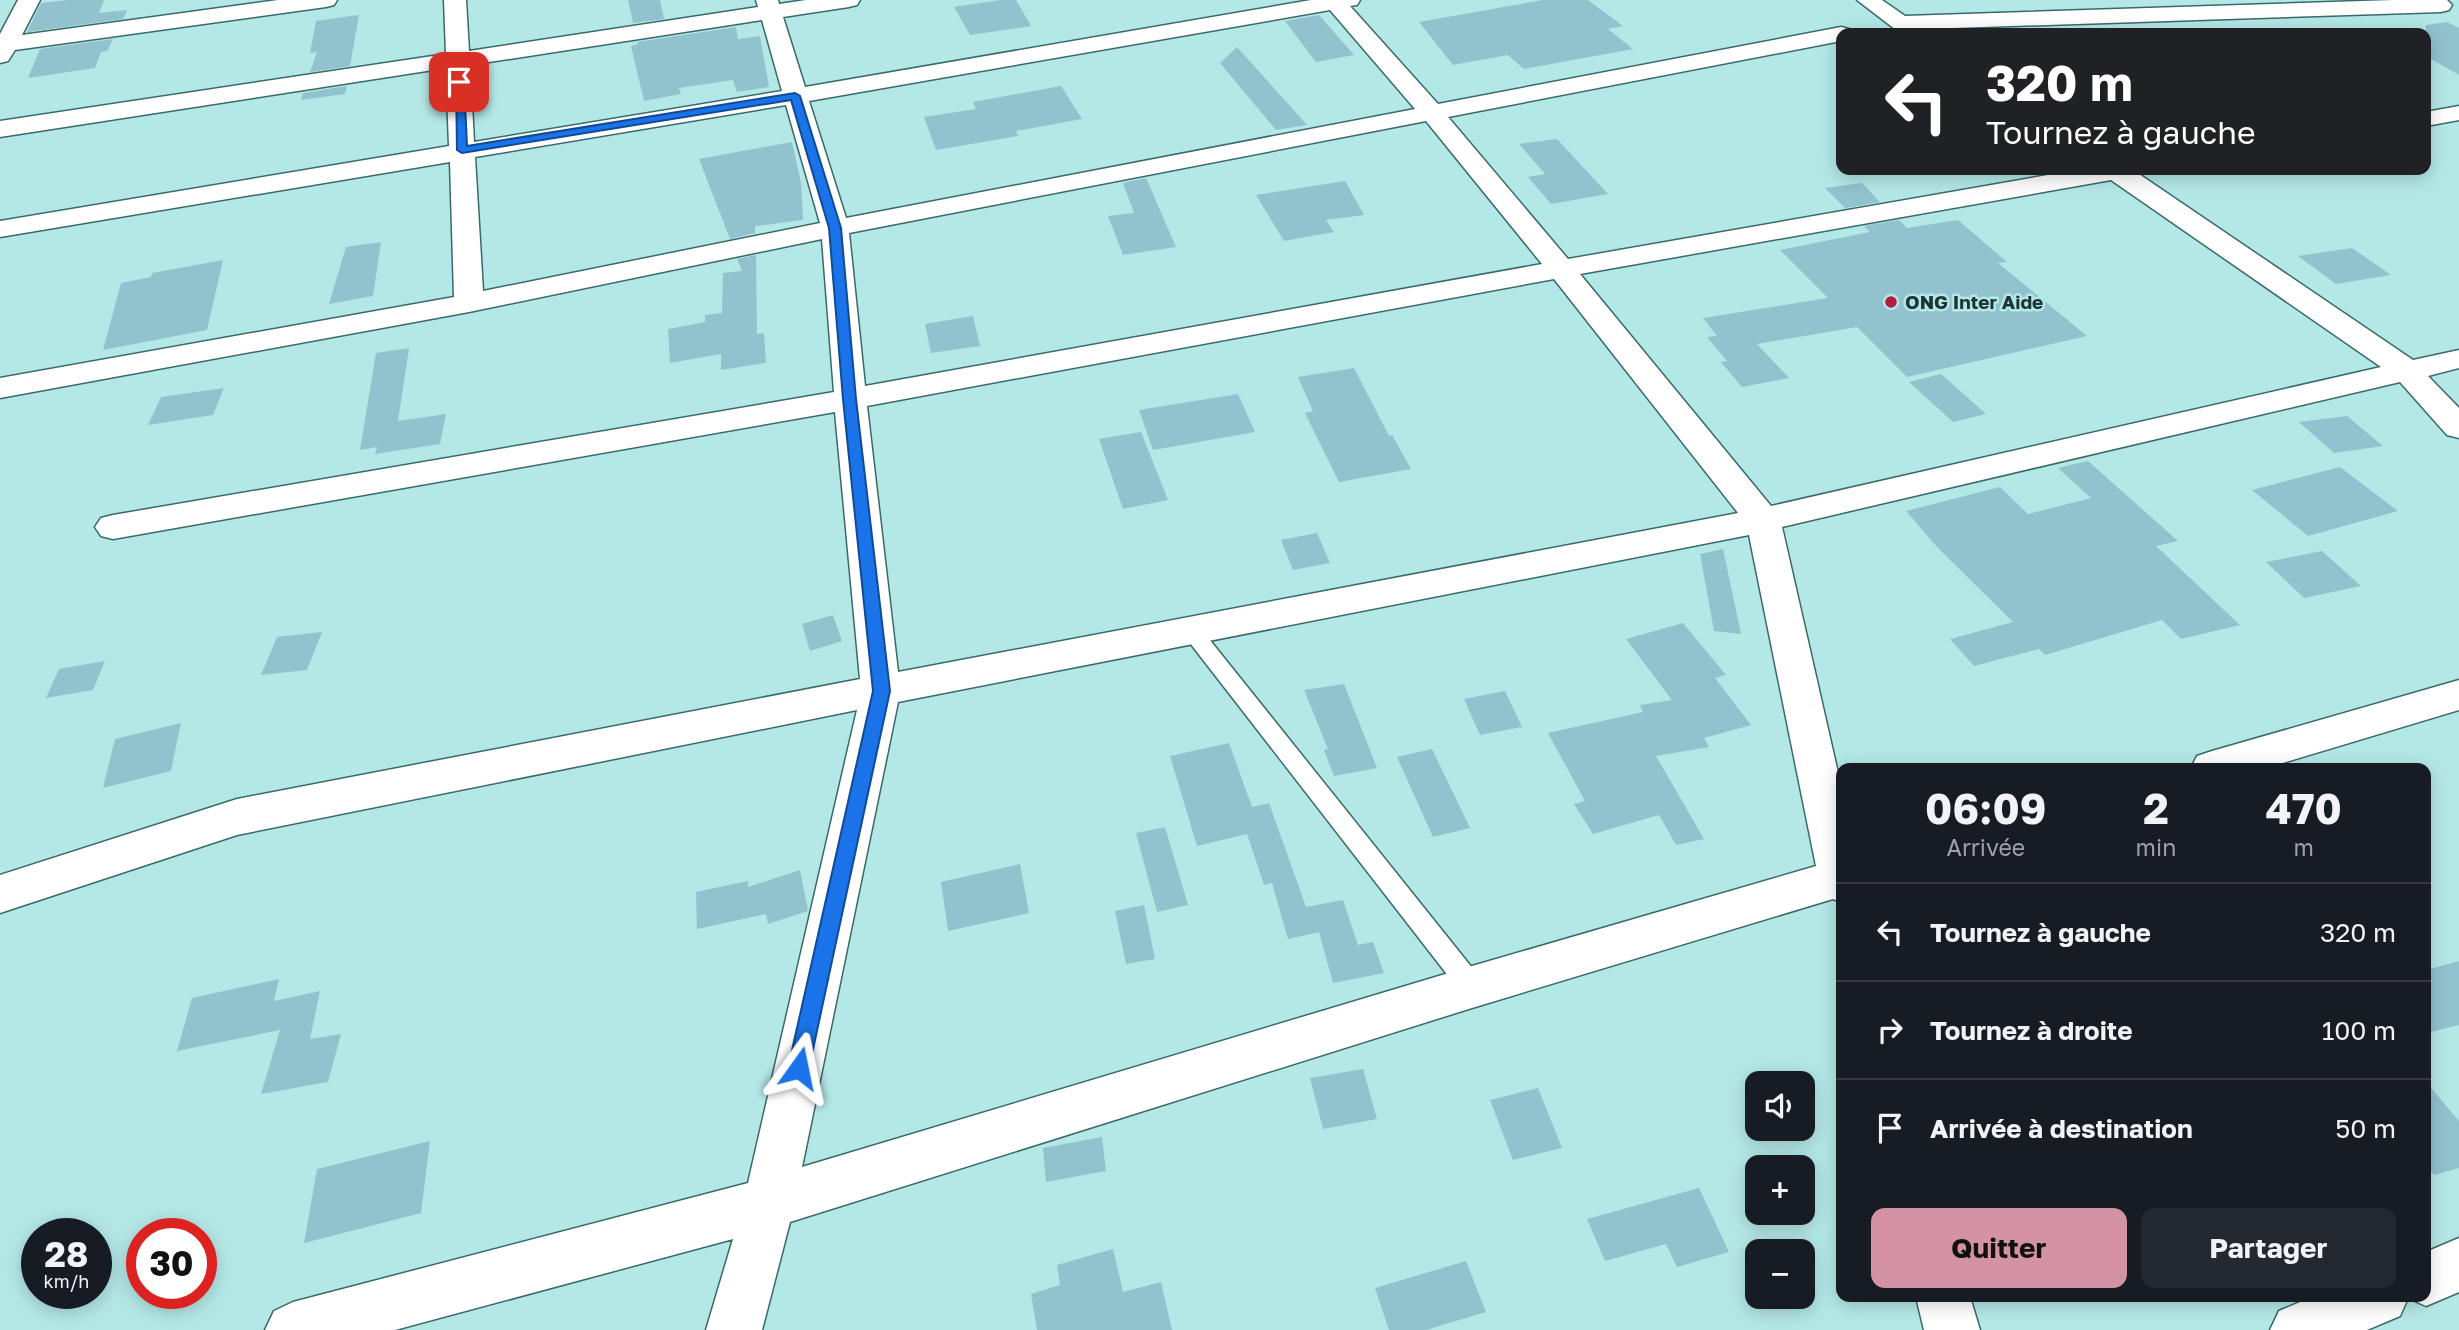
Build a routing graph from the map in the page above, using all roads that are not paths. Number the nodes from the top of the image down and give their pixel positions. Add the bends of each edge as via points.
1 (29, 0) edge
2 (326, 0) edge
3 (455, 0) edge
4 (849, 0) edge
5 (1868, 0) edge
6 (2018, 0) edge
7 (1339, 1) edge
8 (768, 6) edge
9 (2443, 6) edge
10 (1906, 28) edge
11 (1836, 34) edge
12 (2, 49) edge
13 (458, 59) junction
14 (795, 96) junction
15 (1431, 112) junction
16 (2459, 113) edge
17 (2431, 118) edge
18 (0, 129) edge
19 (462, 150) junction
20 (2088, 175) edge
21 (2123, 175) edge
22 (835, 228) junction
23 (0, 229) edge
24 (1561, 268) junction
25 (469, 303) junction
26 (2459, 359) edge
27 (2406, 370) junction
28 (0, 388) edge
29 (850, 399) junction
30 (2459, 428) edge
31 (1763, 520) junction
32 (113, 527) dead end
33 (1190, 629) junction
34 (881, 691) junction
35 (2459, 695) edge
36 (2229, 763) edge
37 (1836, 857) edge
38 (1836, 881) edge
39 (0, 894) edge
40 (1472, 987) junction
41 (769, 1203) junction
42 (2459, 1265) edge
43 (2431, 1277) edge
44 (1944, 1302) edge
45 (2368, 1302) edge
46 (293, 1330) edge
47 (734, 1330) edge
48 (1952, 1330) edge
49 (2298, 1330) edge

1 - 12 street
2 - 12 street
3 - 13 street
4 - 8 street
5 - 10 street
6 - 10 street
7 - 14 street
7 - 15 street
8 - 13 street
8 - 14 street
9 - 10 street
11 - 15 street
13 - 18 street
13 - 19 street
14 - 19 street
14 - 22 street
15 - 22 street
15 - 24 street
16 - 17 street
19 - 23 street
19 - 25 street
20 - 24 street
21 - 27 street
22 - 25 street
22 - 29 street
24 - 29 street
24 - 31 street
25 - 28 street
26 - 27 street
27 - 30 street
27 - 31 street
29 - 32 street
29 - 34 street
31 - 33 street
31 - 37 street
33 - 34 street
33 - 40 lane
34 - 39 street via 237,817
34 - 41 street
35 - 36 street
38 - 40 street
40 - 41 street
41 - 46 street
41 - 47 street
42 - 43 street
44 - 48 street
45 - 49 street

